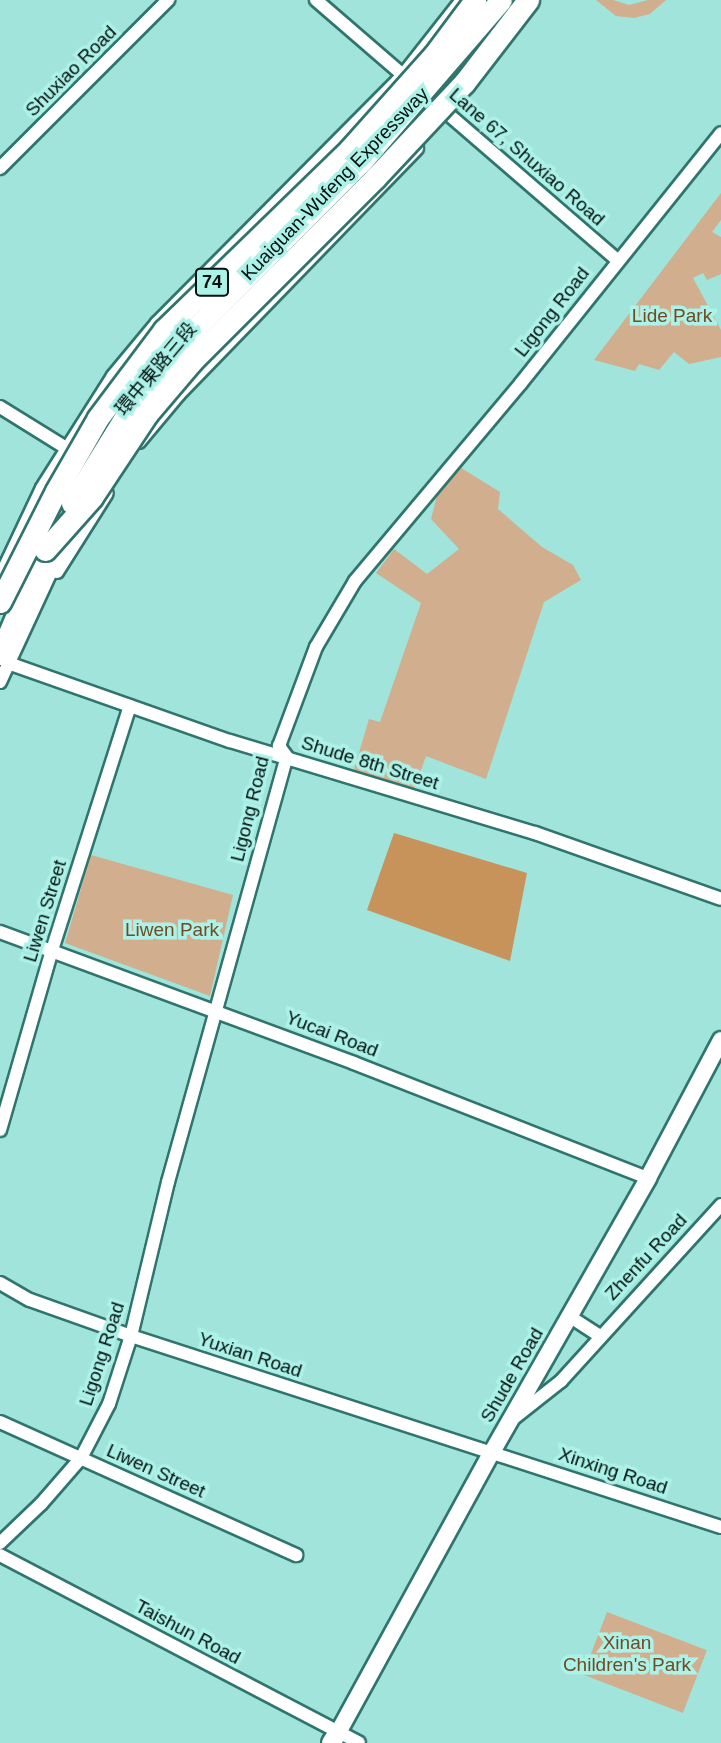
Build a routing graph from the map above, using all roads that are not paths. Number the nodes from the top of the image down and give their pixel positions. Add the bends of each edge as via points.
1 (168, 0) edge
2 (316, 0) edge
3 (475, 0) edge
4 (501, 0) edge
5 (516, 0) edge
6 (528, 0) edge
7 (539, 0) edge
8 (458, 4) edge
9 (403, 75) junction
10 (435, 101) junction
11 (449, 113) junction
12 (720, 136) edge
13 (0, 168) edge
14 (617, 260) junction
15 (0, 407) edge
16 (66, 448) junction
17 (45, 550) junction
18 (0, 577) edge
19 (0, 601) edge
20 (22, 629) junction
21 (4, 658) edge
22 (0, 682) edge
23 (130, 706) junction
24 (287, 757) junction
25 (721, 899) edge
26 (0, 932) edge
27 (52, 950) junction
28 (217, 1011) junction
29 (721, 1040) edge
30 (0, 1129) edge
31 (649, 1178) junction
32 (721, 1205) edge
33 (0, 1283) edge
34 (569, 1316) junction
35 (131, 1336) junction
36 (600, 1336) junction
37 (0, 1422) edge
38 (509, 1422) junction
39 (492, 1452) junction
40 (81, 1458) junction
41 (721, 1527) edge
42 (0, 1543) edge
43 (0, 1555) edge
44 (296, 1555) dead end
45 (335, 1737) edge
46 (359, 1743) edge

1 - 13 street, Shuxiao Road
2 - 9 street, Lane 67, Shuxiao Road
3 - 19 highway, Kuaiguan-Wufeng Expressway / 74, bridge via 434,55 349,150 157,340 99,418
4 - 17 highway, Kuaiguan-Wufeng Expressway / 74, bridge via 361,162 180,344 135,401
5 - 10 street, 環中東路三段
6 - 17 highway, 74, bridge via 464,83 191,361 147,414 92,497
7 - 11 street
8 - 9 street
9 - 10 street, Lane 67, Shuxiao Road
9 - 16 street via 157,323 113,376
10 - 11 street, Lane 67, Shuxiao Road
10 - 20 street, 環中東路三段 via 146,405 92,487
11 - 14 street, Lane 67, Shuxiao Road
11 - 20 street via 179,394 135,447
12 - 14 street, Ligong Road
14 - 24 street, Ligong Road via 355,581 316,647 279,746
15 - 16 street
16 - 18 street
17 - 21 highway, Kuaiguan-Wufeng Expressway / 74
20 - 21 street, 環中東路三段
21 - 22 street, 環中東路三段
21 - 23 street, Shude 8th Street
23 - 24 street, Shude 8th Street
23 - 27 street, Liwen Street
24 - 25 street, Shude 8th Street via 535,833
24 - 28 street, Ligong Road
26 - 27 street, Yucai Road
27 - 28 street, Yucai Road
27 - 30 street, Liwen Street
28 - 31 street, Yucai Road
28 - 35 street, Ligong Road via 168,1182
29 - 31 street, Shude Road
31 - 34 street, Shude Road
32 - 36 street, Zhenfu Road
33 - 35 street, Yuxian Road via 30,1300
34 - 36 street
34 - 38 street, Shude Road
35 - 39 street, Yuxian Road
35 - 40 street, Ligong Road via 109,1404
36 - 38 street, Zhenfu Road via 561,1381
37 - 40 street, Liwen Street
38 - 39 street, Shude Road
39 - 41 street, Xinxing Road
39 - 45 street, Shude Road
40 - 42 street, Ligong Road
40 - 44 street, Liwen Street
43 - 45 street, Taishun Road
45 - 46 street, Taishun Road

